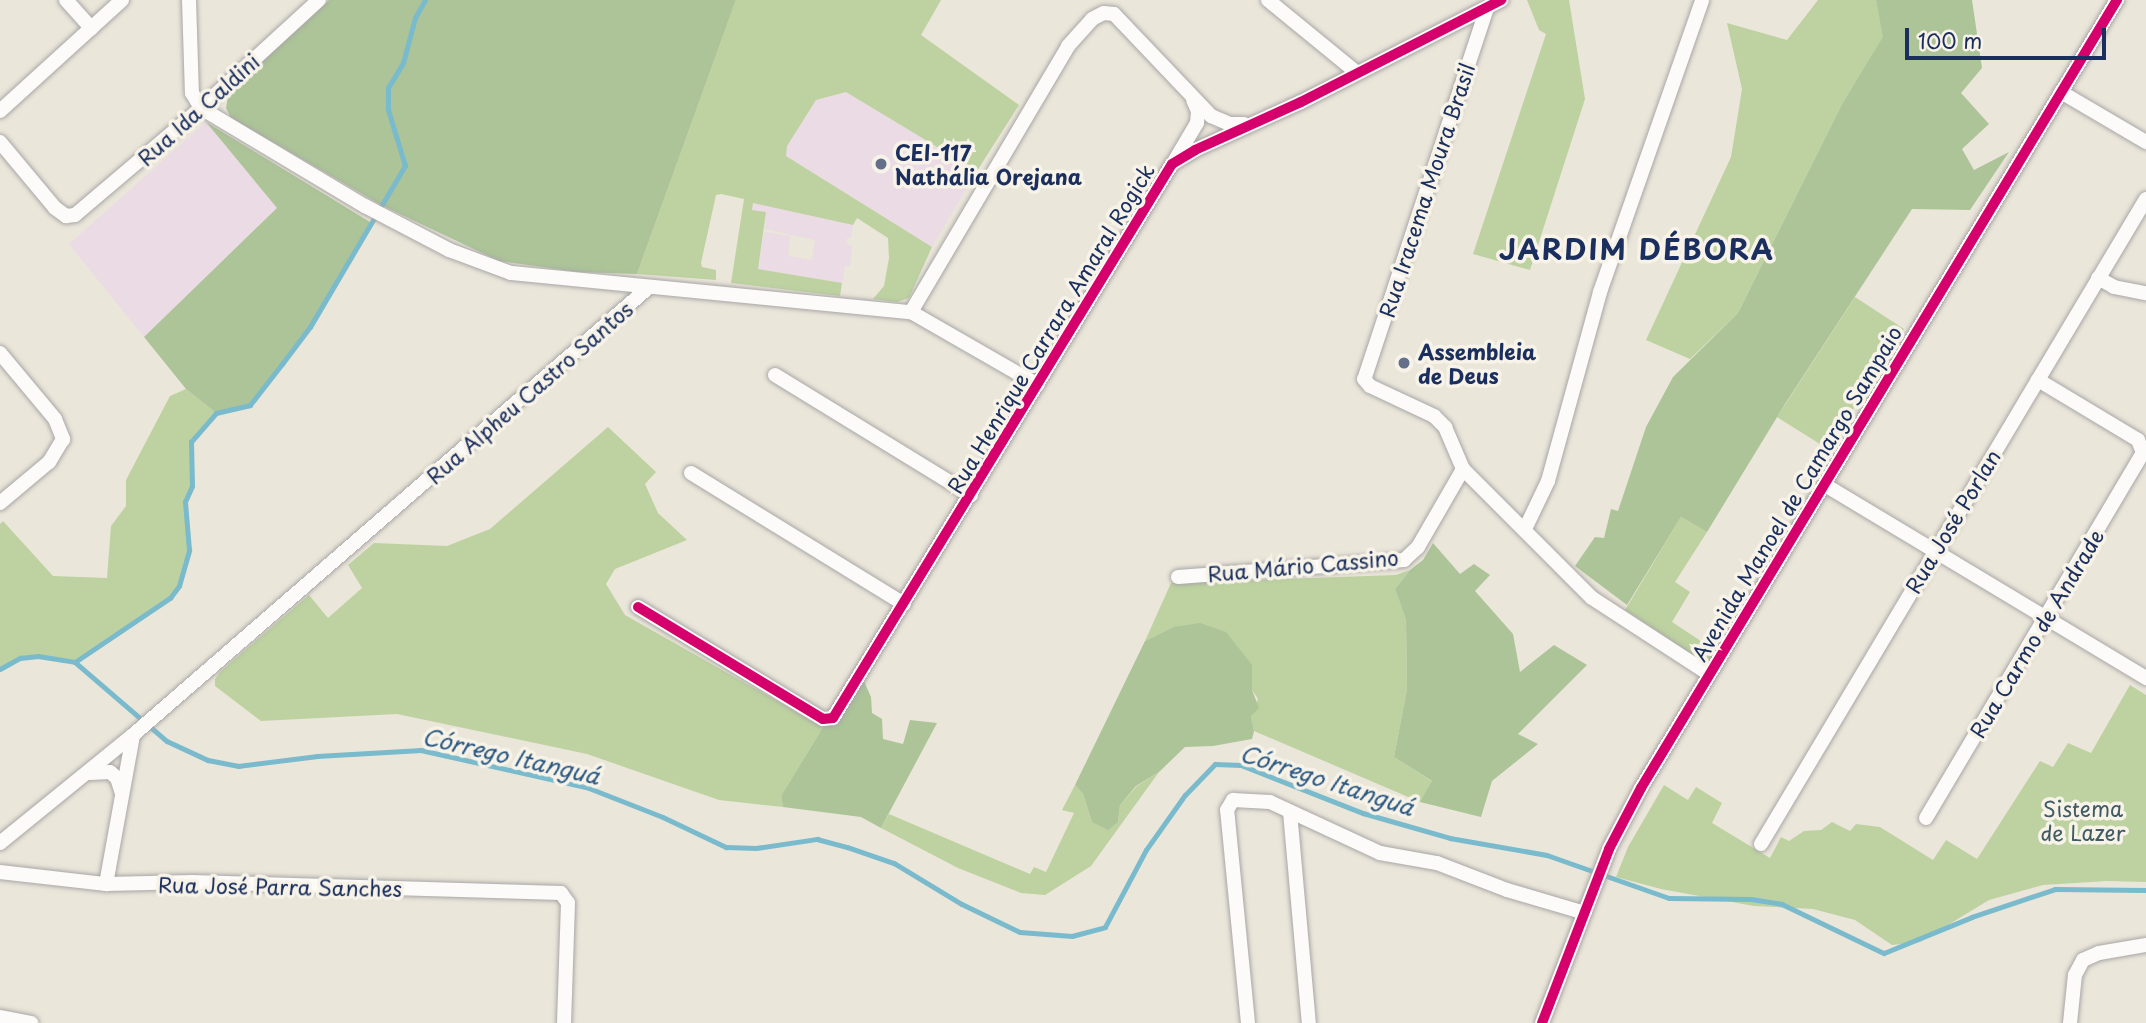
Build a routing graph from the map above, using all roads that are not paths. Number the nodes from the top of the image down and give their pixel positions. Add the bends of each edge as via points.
1 (66, 0) edge
2 (122, 0) edge
3 (189, 0) edge
4 (319, 0) edge
5 (1269, 0) edge
6 (1501, 0) edge
7 (1702, 0) edge
8 (2117, 0) edge
9 (1487, 8) junction
10 (91, 28) junction
11 (1356, 72) junction
12 (2061, 92) junction
13 (1191, 96) junction
14 (201, 108) junction
15 (0, 111) edge
16 (1258, 121) junction
17 (0, 142) edge
18 (2146, 142) edge
19 (1172, 164) junction
20 (2146, 199) edge
21 (2098, 278) junction
22 (648, 288) junction
23 (2146, 293) edge
24 (911, 312) junction
25 (0, 353) edge
26 (775, 375) dead end
27 (2038, 380) junction
28 (1038, 385) junction
29 (1463, 469) junction
30 (691, 473) dead end
31 (1825, 485) junction
32 (971, 495) junction
33 (0, 503) edge
34 (1525, 529) junction
35 (1933, 551) junction
36 (1178, 577) dead end
37 (904, 604) junction
38 (639, 607) dead end
39 (2045, 617) junction
40 (1709, 674) junction
41 (2146, 678) edge
42 (135, 733) junction
43 (80, 779) junction
44 (123, 794) junction
45 (1290, 812) junction
46 (1926, 818) dead end
47 (0, 842) edge
48 (1761, 844) dead end
49 (0, 872) edge
50 (106, 884) junction
51 (1585, 913) junction
52 (2146, 946) edge
53 (0, 1017) edge
54 (31, 1023) edge
55 (564, 1023) edge
56 (1248, 1023) edge
57 (1309, 1023) edge
58 (1542, 1023) edge
59 (2070, 1023) edge

1 - 10 street
2 - 10 street
3 - 14 street via 192,93
4 - 14 street, Rua Ida Caldini
5 - 11 street
6 - 9 street, Rua Henrique Carrara Amaral Rogick
7 - 34 street via 1600,292 1548,481
8 - 12 street, Avenida Manoel de Camargo Sampaio
9 - 11 street, Rua Henrique Carrara Amaral Rogick
9 - 29 street, Rua Iracema Moura Brasil via 1364,379 1434,416 1445,427
10 - 15 street
11 - 16 street, Rua Henrique Carrara Amaral Rogick
12 - 18 street
12 - 31 street, Avenida Manoel de Camargo Sampaio
13 - 16 street via 1220,121
13 - 19 street via 1198,111 1197,123
13 - 24 street via 1114,14 1092,19 1055,68
14 - 17 street, Rua Ida Caldini via 75,215 66,216 55,208
14 - 22 street via 365,206 460,256 511,273
16 - 19 street, Rua Henrique Carrara Amaral Rogick
19 - 28 street, Rua Henrique Carrara Amaral Rogick
20 - 21 street, Rua José Porlan
21 - 23 street via 2113,287
21 - 27 street, Rua José Porlan
22 - 24 street, Rua Alpheu Castro Santos
22 - 42 street, Rua Alpheu Castro Santos
24 - 28 street
25 - 33 street via 55,419 63,439 49,462
26 - 32 street
27 - 35 street, Rua José Porlan
27 - 39 street, Rua Carmo de Andrade via 2138,440 2143,453
28 - 32 street, Rua Henrique Carrara Amaral Rogick
29 - 34 street
29 - 36 street, Rua Mário Cassino via 1418,547 1404,560
30 - 37 street
31 - 35 street
31 - 40 street, Avenida Manoel de Camargo Sampaio
32 - 37 street, Rua Henrique Carrara Amaral Rogick
34 - 40 street via 1592,598
35 - 39 street
35 - 48 street, Rua José Porlan
37 - 38 street, Rua Henrique Carrara Amaral Rogick via 833,718 823,719
39 - 41 street
39 - 46 street, Rua Carmo de Andrade
40 - 51 street, Avenida Manoel de Camargo Sampaio via 1641,788 1604,862
42 - 43 street, Rua Alpheu Castro Santos
42 - 44 street
43 - 44 street, Rua Alpheu Castro Santos via 91,772 110,772
43 - 47 street, Rua Alpheu Castro Santos
44 - 50 street
45 - 51 street via 1380,853 1437,863
45 - 56 street via 1255,800 1233,800 1227,810
45 - 57 street
49 - 50 street, Rua José Parra Sanches
50 - 55 street, Rua José Parra Sanches via 192,882 561,893 568,903
51 - 58 street, Avenida Manoel de Camargo Sampaio
52 - 59 street via 2099,953 2084,960 2076,975
53 - 54 street

